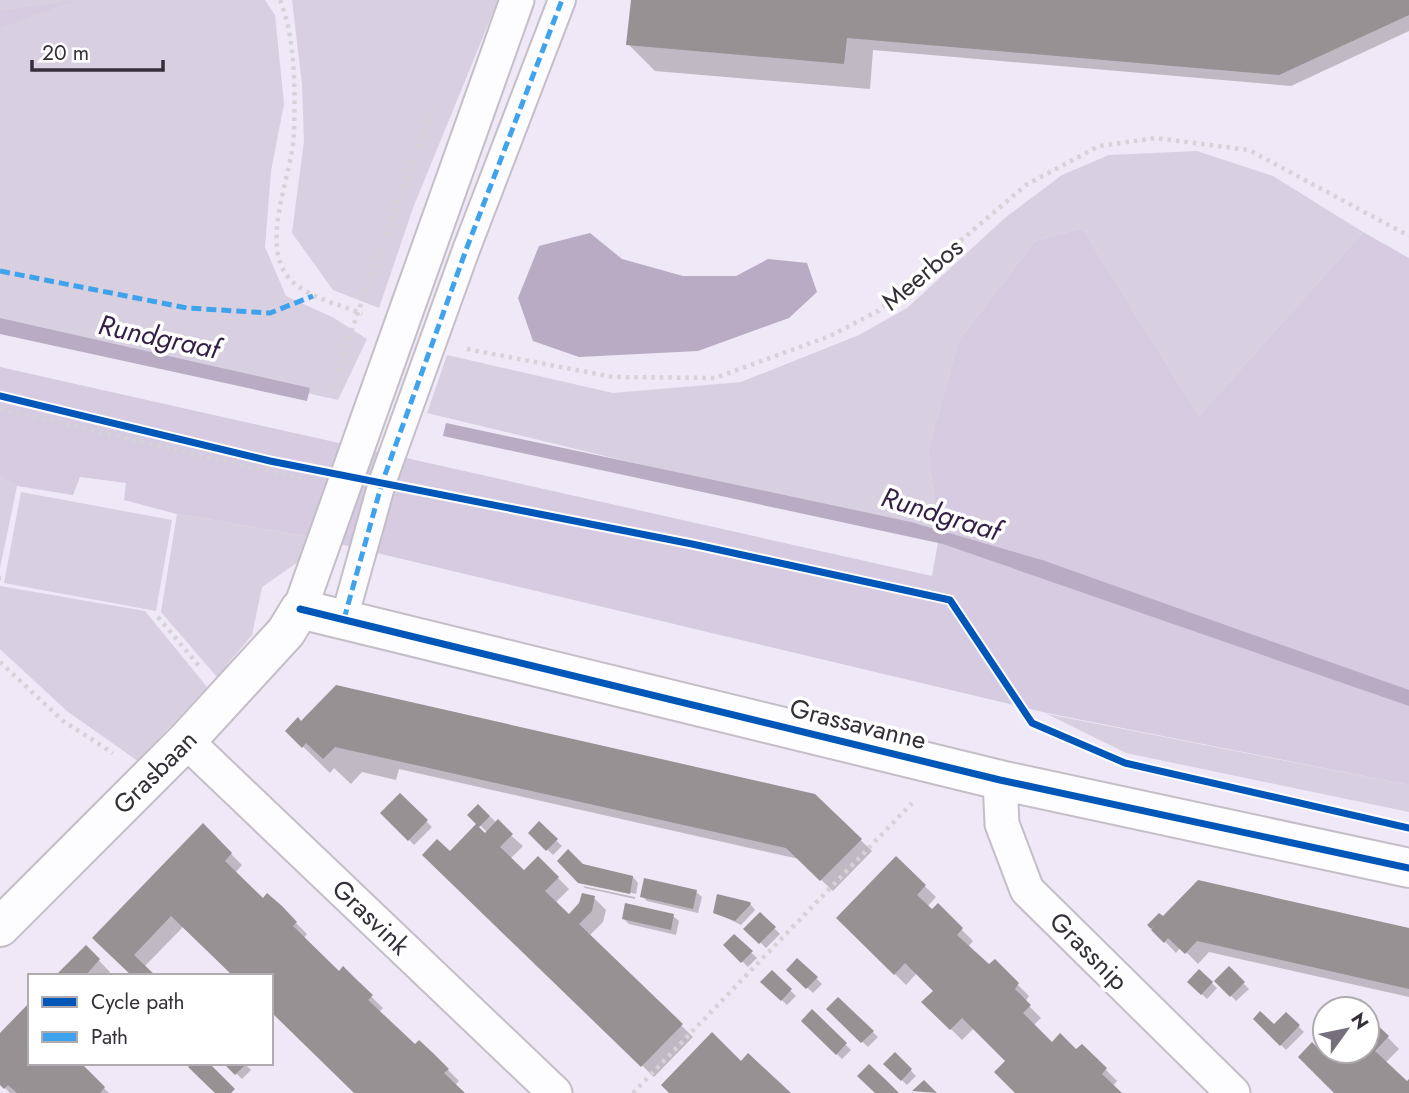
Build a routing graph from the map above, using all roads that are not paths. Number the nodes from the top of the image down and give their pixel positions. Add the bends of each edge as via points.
1 (517, 0) edge
2 (562, 0) edge
3 (300, 609) junction
4 (344, 620) junction
5 (186, 741) junction
6 (1000, 780) junction
7 (1409, 868) edge
8 (0, 928) edge
9 (555, 1093) edge
10 (1233, 1093) edge

1 - 3 street
2 - 4 street via 382,483
3 - 4 street, Grassavanne
3 - 5 street, Grasbaan via 286,632
4 - 6 street, Grassavanne
5 - 8 street, Grasbaan
5 - 9 street, Grasvink
6 - 7 street, Grassavanne
6 - 10 street, Grassnip via 1002,824 1027,890

